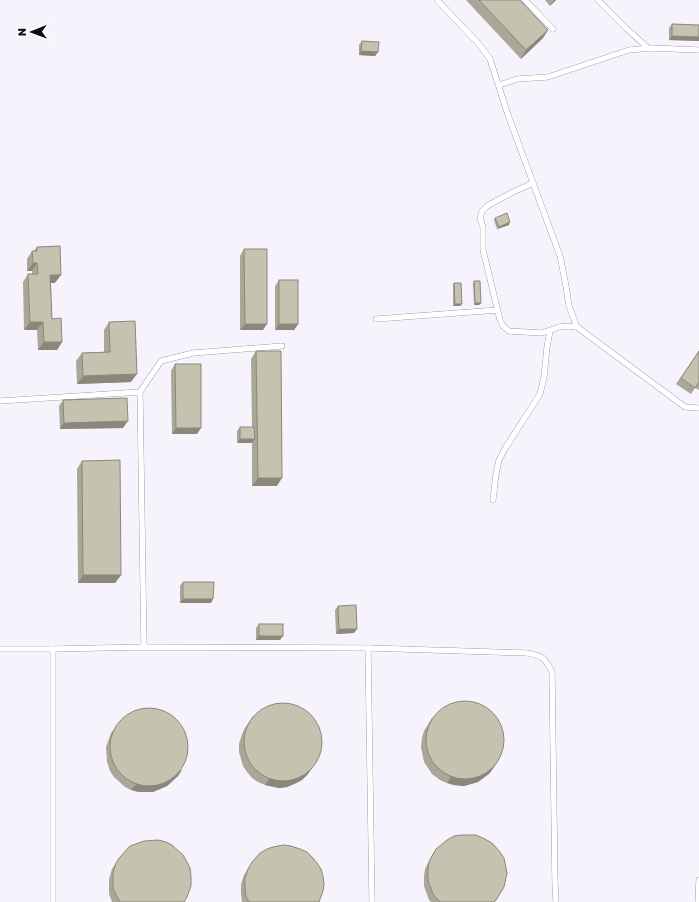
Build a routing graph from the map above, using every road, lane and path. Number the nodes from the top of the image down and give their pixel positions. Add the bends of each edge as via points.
1 (437, 0) edge
2 (525, 0) edge
3 (598, 0) edge
4 (553, 29) dead end
5 (648, 48) junction
6 (699, 50) edge
7 (499, 85) junction
8 (534, 183) junction
9 (498, 310) junction
10 (376, 319) dead end
11 (577, 327) junction
12 (550, 331) junction
13 (282, 346) dead end
14 (140, 392) junction
15 (0, 401) edge
16 (699, 408) edge
17 (493, 500) dead end
18 (144, 646) junction
19 (368, 648) junction
20 (0, 649) edge
21 (52, 649) junction
22 (699, 880) edge
23 (53, 902) edge
24 (372, 902) edge
25 (556, 902) edge
26 (698, 902) edge

1 - 7 lane via 490,58
2 - 4 lane
3 - 5 lane
5 - 6 lane
5 - 7 lane via 630,50 548,77 517,79
7 - 8 lane
8 - 9 lane via 487,206 482,211 480,219 483,227 483,250
8 - 11 lane via 560,256 569,306
9 - 10 lane
9 - 12 lane via 503,326 509,331
11 - 12 lane via 559,327
11 - 16 lane via 685,407
12 - 17 lane via 540,394 499,460
13 - 14 lane via 193,353 161,361
14 - 15 lane
14 - 18 lane
18 - 19 lane
18 - 21 lane
19 - 24 lane
19 - 25 lane via 526,653 538,655 546,660 552,672
20 - 21 lane
21 - 23 lane
22 - 26 lane

